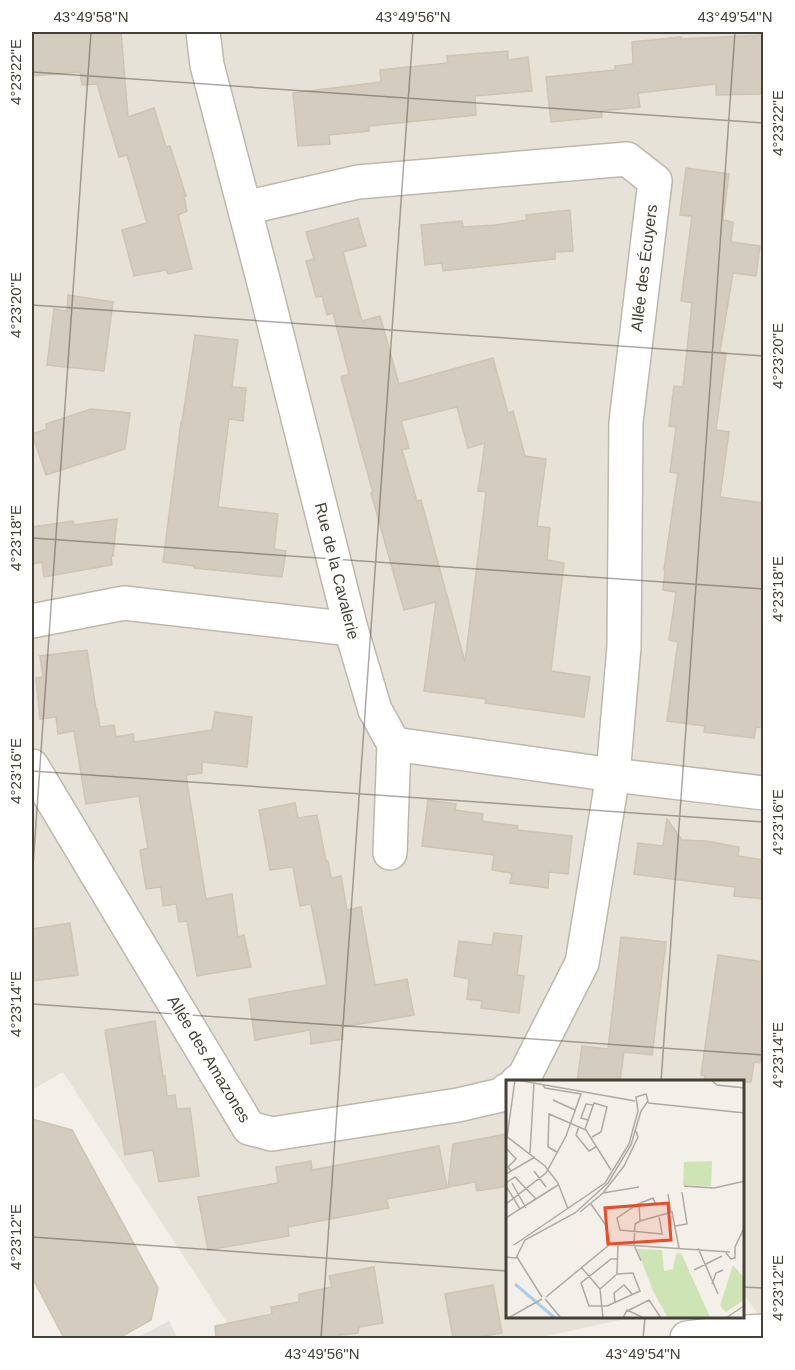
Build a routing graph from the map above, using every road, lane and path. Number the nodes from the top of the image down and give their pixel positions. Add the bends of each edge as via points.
1 (203, 32) edge
2 (245, 208) junction
3 (32, 621) edge
4 (351, 629) junction
5 (394, 744) junction
6 (32, 766) edge
7 (613, 775) junction
8 (764, 793) edge
9 (390, 853) dead end
10 (520, 1080) edge
11 (506, 1091) edge
12 (764, 1331) edge
13 (687, 1338) edge

1 - 2 street, Rue de la Cavalerie via 207,65
2 - 4 street, Rue de la Cavalerie
2 - 7 street, Allée des Écuyers via 358,182 627,159 655,181 626,422 624,647
3 - 4 street via 124,603
4 - 5 street, Rue de la Cavalerie via 375,710
5 - 7 street
5 - 9 street
6 - 11 street, Allée des Amazones via 249,1128 272,1134 458,1106
7 - 8 street
7 - 10 street via 582,963
12 - 13 street

